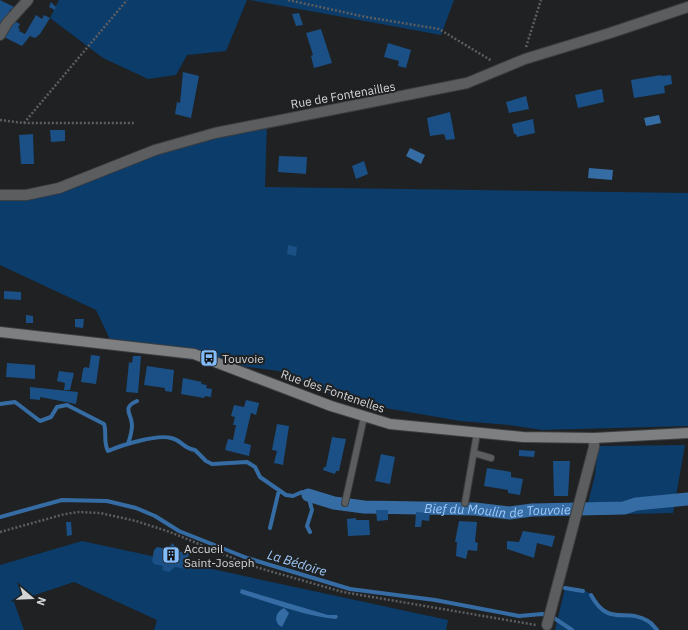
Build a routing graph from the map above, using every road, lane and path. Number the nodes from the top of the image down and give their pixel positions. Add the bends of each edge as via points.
1 (28, 0) edge
2 (127, 0) edge
3 (288, 0) edge
4 (541, 0) edge
5 (688, 6) edge
6 (0, 34) edge
7 (525, 59) junction
8 (504, 69) junction
9 (0, 120) edge
10 (24, 123) junction
11 (134, 123) dead end
12 (0, 195) edge
13 (0, 332) edge
14 (364, 417) junction
15 (477, 433) junction
16 (688, 433) edge
17 (360, 435) junction
18 (594, 438) junction
19 (366, 439) dead end
20 (474, 453) junction
21 (491, 458) dead end
22 (345, 503) dead end
23 (465, 503) dead end
24 (0, 532) edge
25 (549, 625) edge

1 - 6 street
2 - 10 path
3 - 8 path via 439,29
4 - 7 path via 525,50
5 - 7 street, Rue de Fontenailles via 610,34
7 - 8 street, Rue de Fontenailles
8 - 12 street, Rue de Fontenailles via 467,84 215,133 155,150 59,188 26,195
9 - 10 path
10 - 11 path
13 - 14 street, Rue des Fontenelles via 194,354
14 - 15 street, Rue des Fontenelles via 390,424
14 - 17 lane
15 - 18 street, Rue des Fontenelles via 523,437
15 - 20 lane
16 - 18 street, Rue des Fontenelles
17 - 19 lane
17 - 22 lane
18 - 25 street via 594,447
20 - 21 lane
20 - 23 lane
24 - 25 path via 65,514 100,513 170,532 252,566 343,592 534,625

